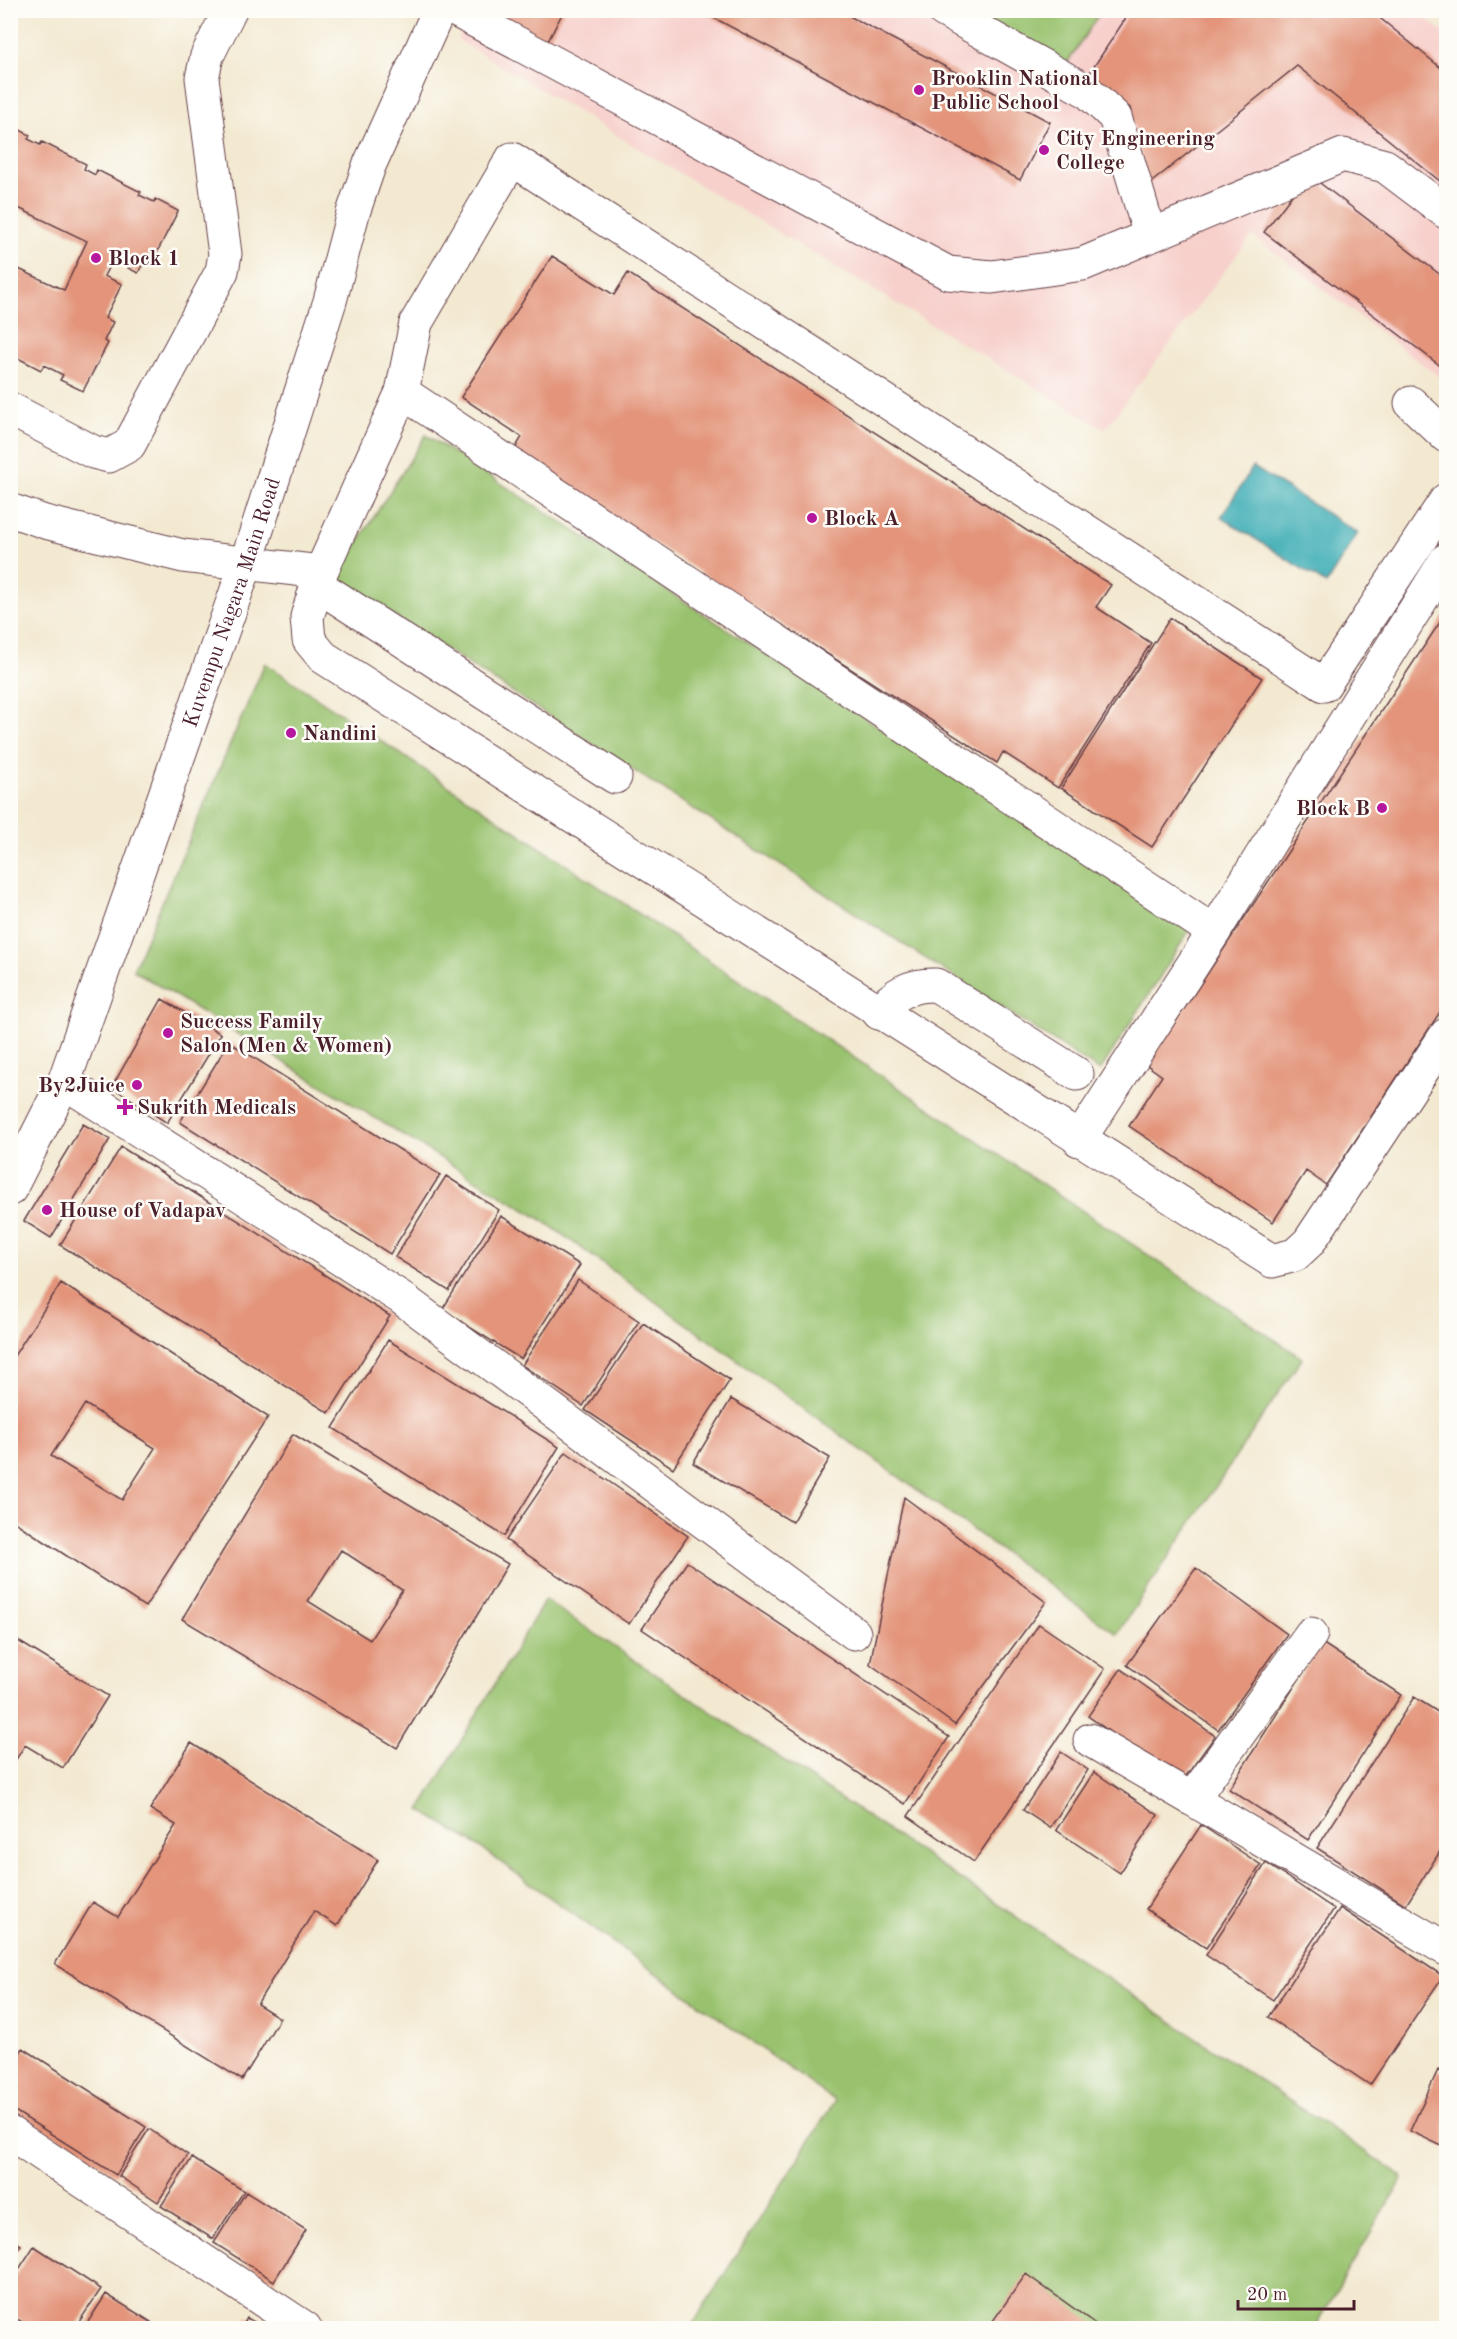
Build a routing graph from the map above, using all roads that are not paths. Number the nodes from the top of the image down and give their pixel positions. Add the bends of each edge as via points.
1 (230, 10) edge
2 (439, 10) edge
3 (455, 10) edge
4 (943, 10) edge
5 (1446, 212) edge
6 (1150, 235) junction
7 (402, 392) junction
8 (1411, 403) dead end
9 (10, 409) edge
10 (1446, 436) edge
11 (1446, 500) edge
12 (10, 510) edge
13 (1446, 560) edge
14 (246, 564) junction
15 (319, 579) junction
16 (615, 777) dead end
17 (1214, 932) junction
18 (879, 1013) junction
19 (1446, 1035) edge
20 (1077, 1074) dead end
21 (64, 1082) junction
22 (1079, 1140) junction
23 (10, 1189) edge
24 (854, 1633) dead end
25 (1311, 1634) dead end
26 (1090, 1740) dead end
27 (1192, 1799) junction
28 (1446, 1949) edge
29 (10, 2133) edge
30 (305, 2328) edge

1 - 9 street via 207,56 202,78 225,254 222,271 129,445 109,456 93,452
2 - 14 street, Kuvempu Nagara Main Road via 369,166
3 - 6 street via 948,273 992,277 1083,264
4 - 6 street via 1087,91 1115,117
5 - 6 street via 1386,166 1343,155
7 - 11 street via 416,323 512,159 1324,685
7 - 15 street
7 - 17 street
8 - 10 street
12 - 14 street via 129,544
13 - 17 street
14 - 15 street
14 - 21 street, Kuvempu Nagara Main Road
15 - 16 street
15 - 18 street via 306,617 309,640 324,657
17 - 22 street
18 - 20 street via 900,992 913,986 936,985
18 - 22 street
19 - 22 street via 1309,1242 1295,1255 1272,1261
21 - 23 street, Kuvempu Nagara Main Road
21 - 24 street via 400,1297
25 - 27 street
26 - 27 street
27 - 28 street
29 - 30 street

